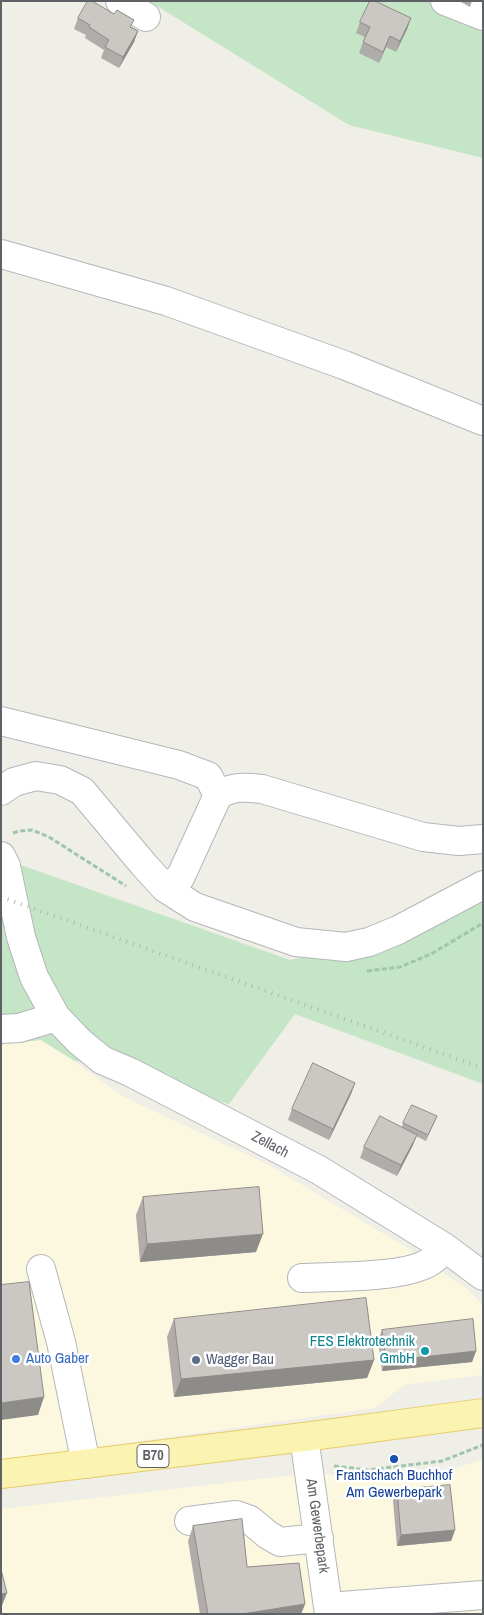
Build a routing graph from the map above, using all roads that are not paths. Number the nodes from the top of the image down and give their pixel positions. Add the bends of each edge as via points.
1 (120, 1) edge
2 (445, 1) edge
3 (483, 16) edge
4 (146, 17) dead end
5 (1, 254) edge
6 (483, 421) edge
7 (1, 721) edge
8 (1, 791) edge
9 (218, 795) junction
10 (483, 839) edge
11 (1, 856) edge
12 (483, 885) edge
13 (165, 888) junction
14 (56, 1017) junction
15 (1, 1029) edge
16 (444, 1247) junction
17 (41, 1268) dead end
18 (483, 1276) edge
19 (302, 1278) dead end
20 (483, 1413) edge
21 (306, 1450) junction
22 (86, 1464) junction
23 (1, 1474) edge
24 (189, 1521) dead end
25 (318, 1538) junction
26 (483, 1595) edge
27 (329, 1611) edge

1 - 4 street
2 - 3 street
5 - 6 street via 166,301 344,365
7 - 9 street via 179,764 208,776
8 - 13 street via 14,782 36,776 60,780 82,791
9 - 10 street via 229,789 262,789 423,837 459,841
9 - 13 street via 180,878
11 - 14 street, Zellach via 34,977
12 - 13 street via 398,930 346,947 296,942 274,936 195,907
14 - 15 street via 19,1028
14 - 16 street, Zellach via 102,1060 319,1170
16 - 18 street, Zellach
16 - 19 street via 434,1259 419,1267 394,1273
17 - 22 street via 61,1342
20 - 21 main road, B70
21 - 22 main road, B70
21 - 25 street, Am Gewerbepark
22 - 23 main road, B70
24 - 25 street via 236,1515 250,1520 280,1542
25 - 27 street, Am Gewerbepark
26 - 27 street

